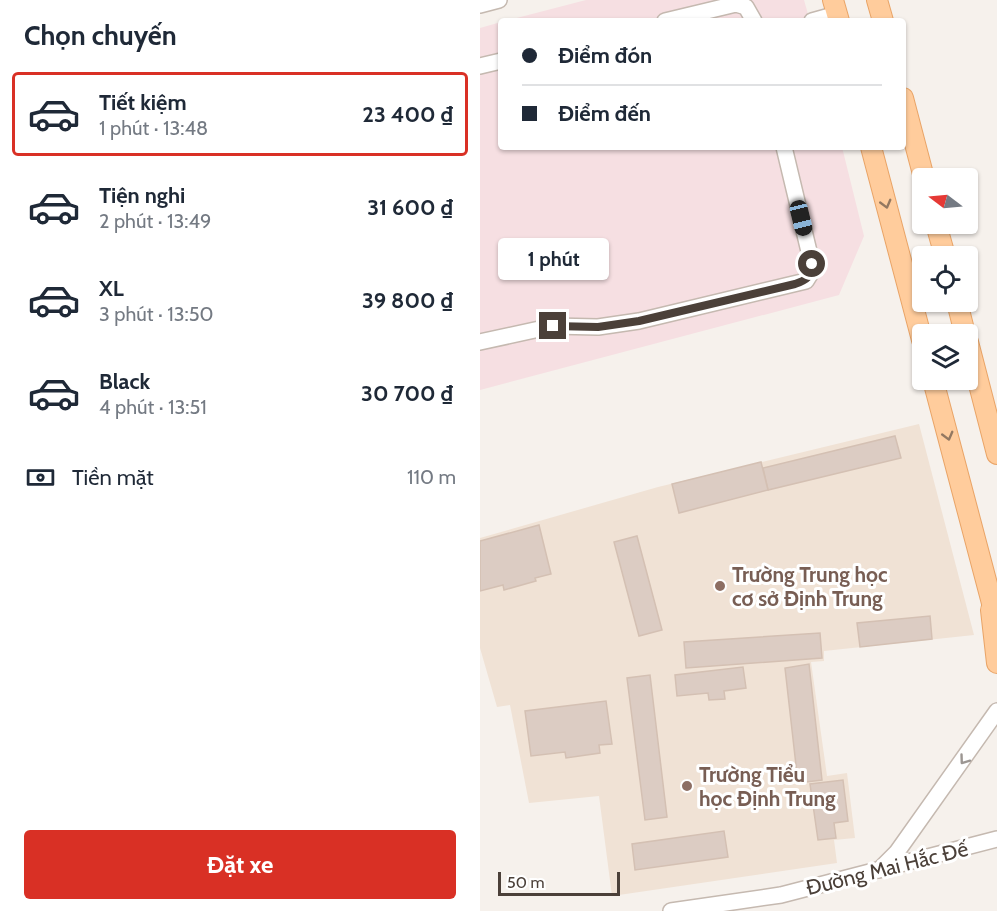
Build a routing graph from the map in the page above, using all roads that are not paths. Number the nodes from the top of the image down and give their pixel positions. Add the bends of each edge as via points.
1 (499, 0) edge
2 (877, 0) edge
3 (480, 5) edge
4 (836, 12) edge
5 (678, 18) edge
6 (752, 18) edge
7 (820, 18) edge
8 (882, 18) edge
9 (498, 62) edge
10 (480, 66) edge
11 (906, 118) edge
12 (787, 150) edge
13 (872, 150) edge
14 (921, 168) edge
15 (918, 324) edge
16 (480, 342) edge
17 (978, 381) edge
18 (936, 390) edge
19 (997, 454) edge
20 (989, 592) junction
21 (997, 622) edge
22 (997, 663) edge
23 (997, 711) edge
24 (997, 839) edge
25 (878, 871) junction
26 (671, 911) edge

1 - 3 street
2 - 8 main road
4 - 7 street
5 - 6 street via 736,4 746,7
9 - 10 street
11 - 14 main road
12 - 16 street via 812,264 806,281 639,321 598,327 553,326
13 -> 15 main road
17 - 19 main road
18 -> 20 main road
20 - 21 main road
20 - 22 main road
23 -> 25 street via 897,852
24 - 25 street, Đường Mai Hắc Đế
25 - 26 street, Đường Mai Hắc Đế via 781,895

